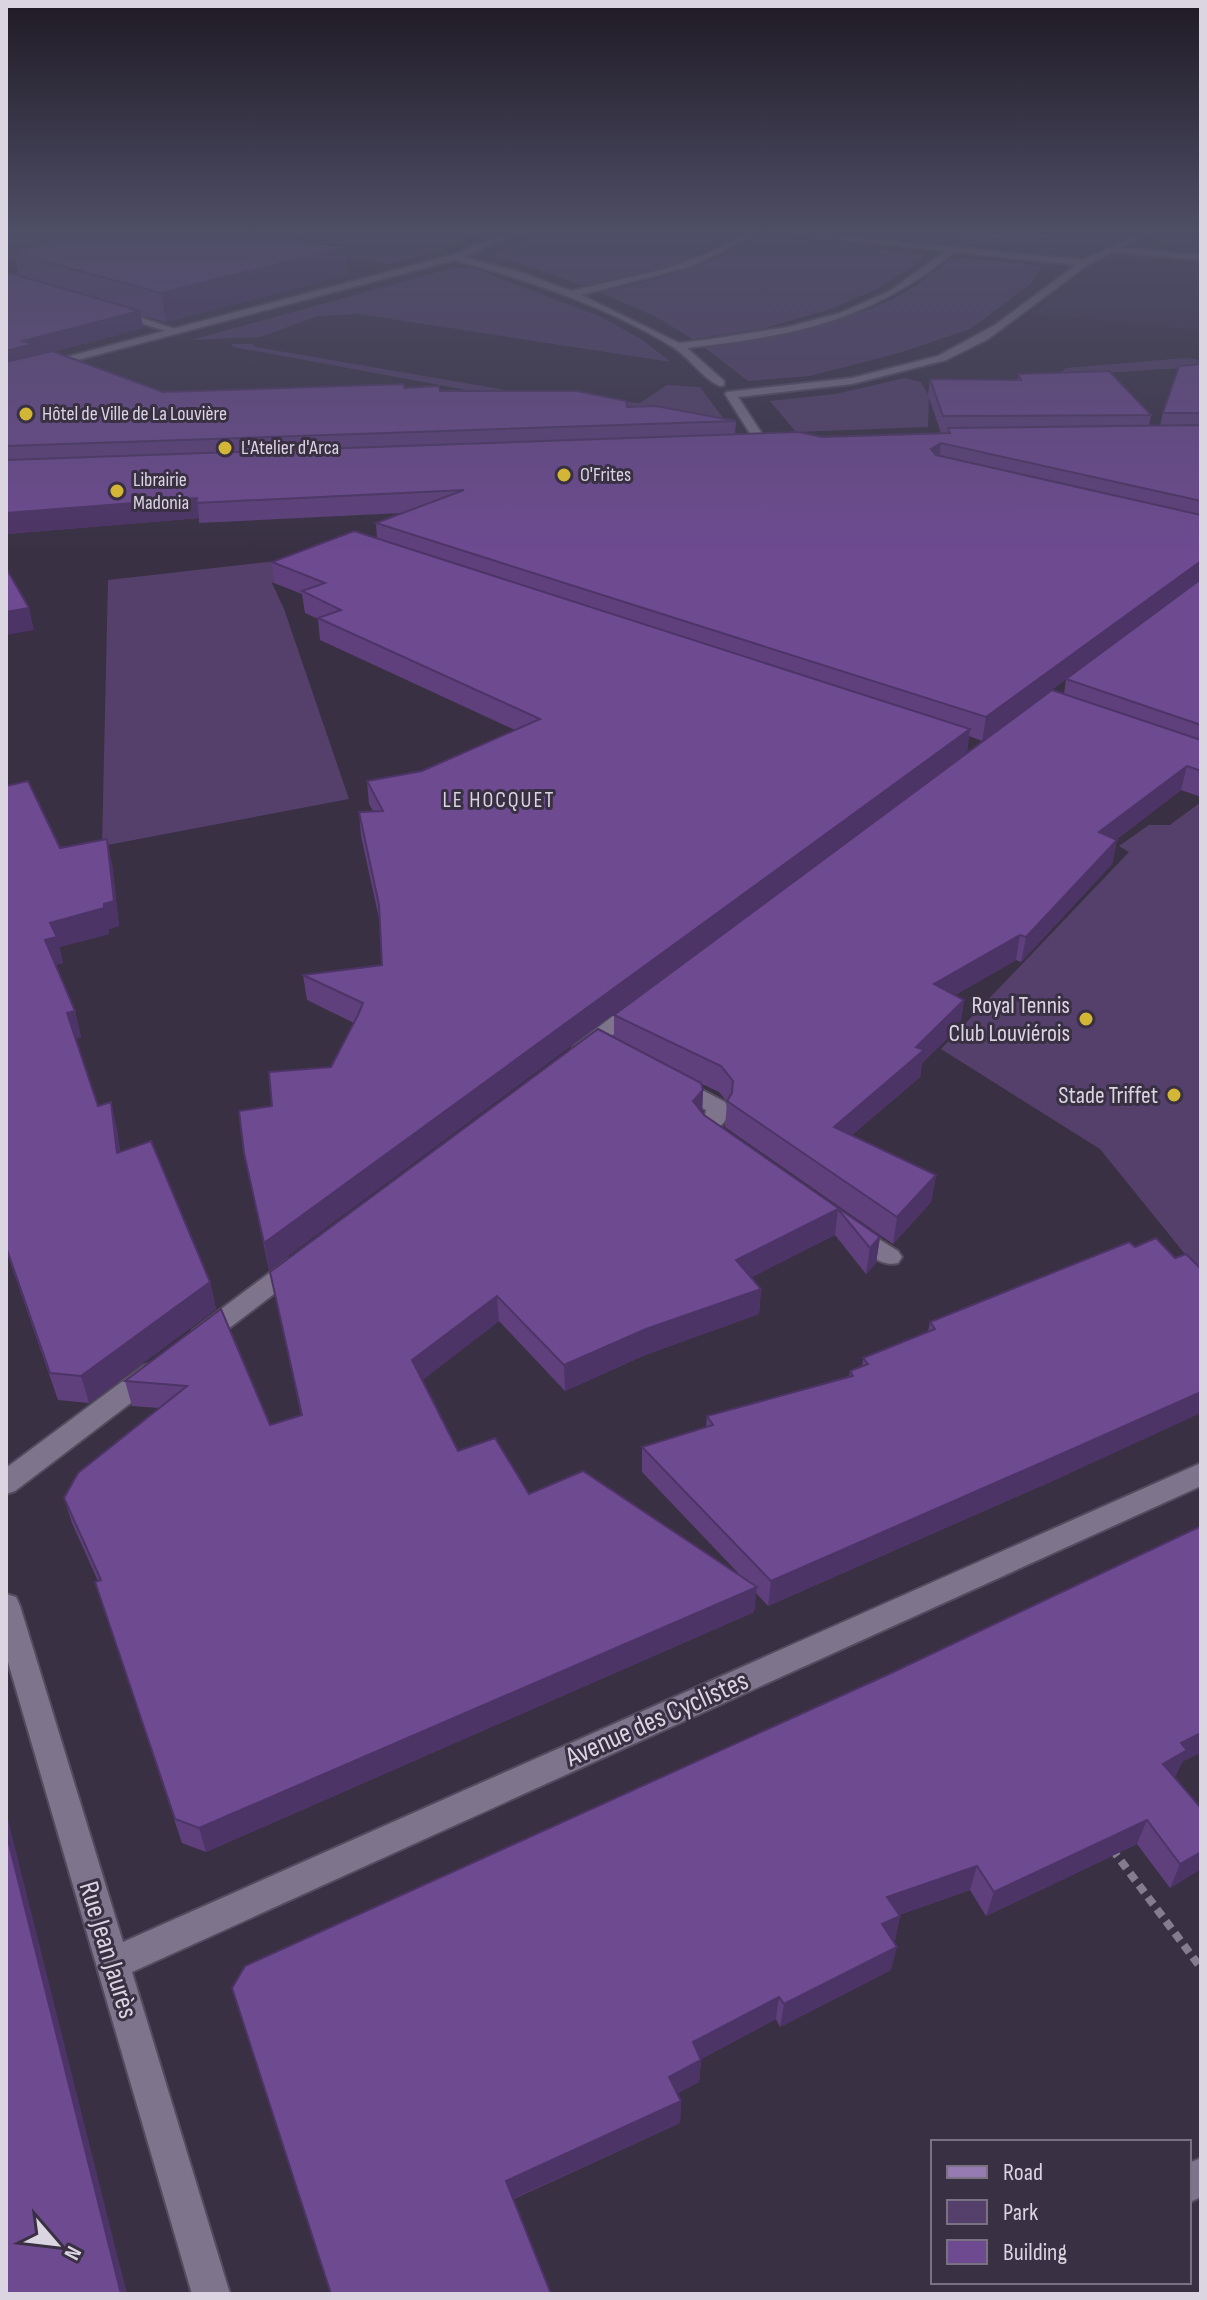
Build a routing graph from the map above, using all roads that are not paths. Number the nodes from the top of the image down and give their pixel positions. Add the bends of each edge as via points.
1 (152, 337) edge
2 (660, 337) edge
3 (743, 337) edge
4 (981, 337) edge
5 (678, 346) junction
6 (6, 376) edge
7 (720, 383) dead end
8 (780, 445) edge
9 (654, 994) edge
10 (593, 1040) junction
11 (619, 1054) edge
12 (568, 1059) edge
13 (658, 1074) edge
14 (738, 1151) edge
15 (839, 1221) edge
16 (313, 1252) edge
17 (890, 1257) dead end
18 (1201, 1474) edge
19 (6, 1483) edge
20 (6, 1606) edge
21 (112, 1964) junction
22 (211, 2294) edge

1 - 6 street
2 - 5 street
3 - 5 street
4 - 8 street via 944,356 885,373 802,389 731,394 757,446
5 - 7 street
9 - 10 street
10 - 11 street
10 - 12 street
13 - 14 street via 710,1100 717,1107 716,1119 706,1126
15 - 17 street
16 - 19 street
18 - 21 street, Avenue des Cyclistes
20 - 21 street, Rue Jean Jaurès
21 - 22 street, Rue Jean Jaurès

